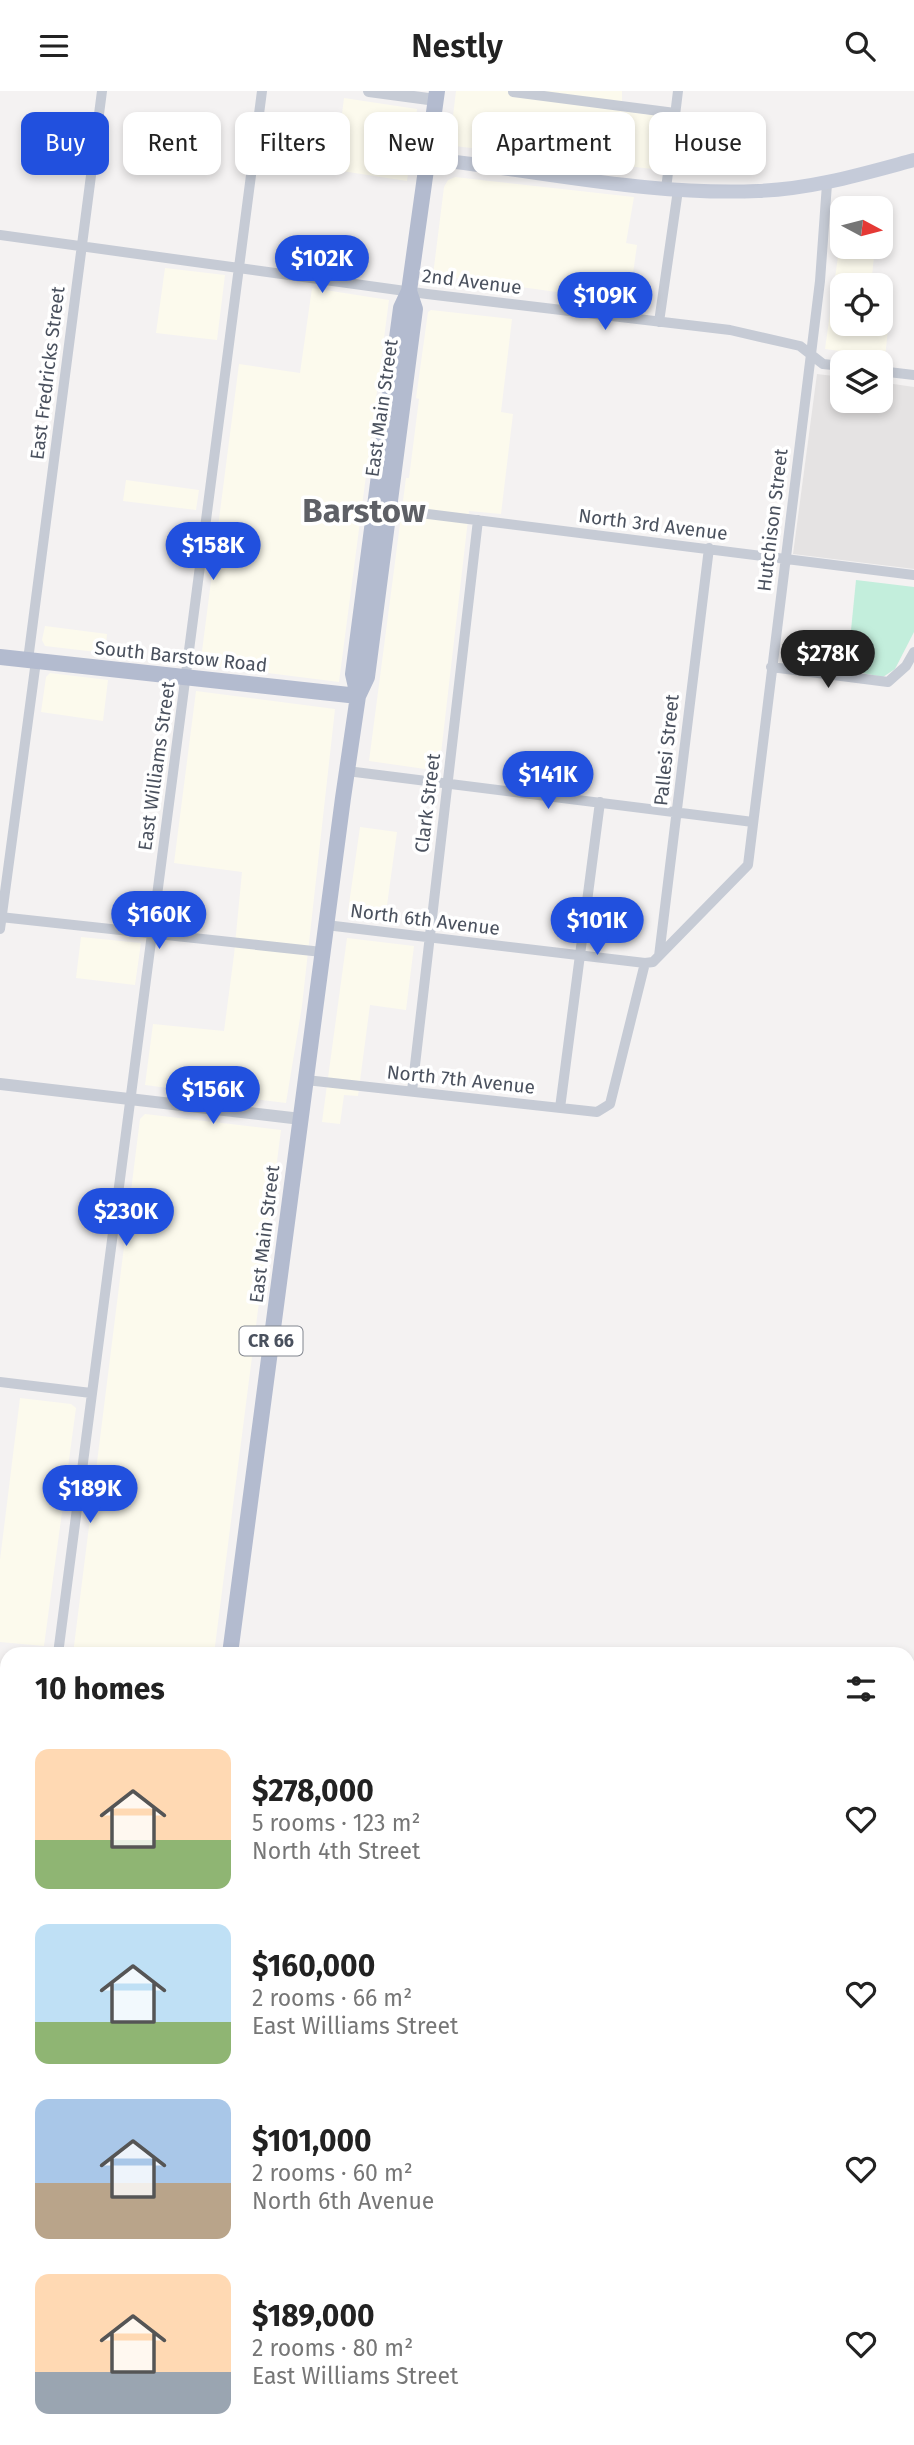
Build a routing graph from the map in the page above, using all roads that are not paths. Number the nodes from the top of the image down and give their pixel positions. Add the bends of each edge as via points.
1 (102, 91) edge
2 (262, 91) edge
3 (369, 91) edge
4 (678, 91) edge
5 (513, 92) edge
6 (437, 96) edge
7 (667, 112) edge
8 (675, 112) edge
9 (914, 160) edge
10 (458, 163) edge
11 (427, 175) edge
12 (673, 175) edge
13 (827, 184) junction
14 (672, 190) junction
15 (0, 235) edge
16 (81, 248) junction
17 (239, 268) junction
18 (409, 291) junction
19 (659, 322) junction
20 (811, 355) junction
21 (830, 365) edge
22 (893, 373) edge
23 (914, 375) edge
24 (388, 509) junction
25 (478, 520) junction
26 (709, 548) junction
27 (786, 558) junction
28 (914, 575) edge
29 (914, 652) edge
30 (0, 657) edge
31 (32, 661) junction
32 (771, 667) junction
33 (185, 678) junction
34 (358, 696) junction
35 (347, 771) junction
36 (447, 783) junction
37 (600, 802) junction
38 (677, 812) junction
39 (752, 822) junction
40 (5, 847) edge
41 (1, 917) edge
42 (326, 925) junction
43 (0, 929) edge
44 (151, 935) junction
45 (427, 937) junction
46 (323, 952) junction
47 (581, 955) junction
48 (659, 956) junction
49 (645, 963) junction
50 (306, 1080) junction
51 (0, 1084) edge
52 (412, 1091) junction
53 (130, 1099) junction
54 (560, 1108) junction
55 (301, 1119) junction
56 (0, 1382) edge
57 (90, 1393) junction
58 (59, 1647) edge
59 (231, 1647) edge

1 - 16 street, East Fredricks Street
2 - 17 street, East Williams Street
3 - 6 street
4 - 8 street
5 - 7 street
9 - 13 main road
10 - 14 main road
11 - 18 main road, East Main Street / CR 66
12 - 14 street
13 - 14 main road via 758,191
13 - 20 street, Hutchison Street
14 - 19 street
15 - 16 street, 2nd Avenue
16 - 17 street, 2nd Avenue
16 - 31 street, East Fredricks Street
17 - 18 street, 2nd Avenue
17 - 33 street, East Williams Street
18 - 19 street, 2nd Avenue
18 - 24 main road, East Main Street / CR 66 via 415,309
18 - 34 main road, East Main Street / CR 66 via 401,308 353,674
19 - 20 street, 2nd Avenue via 730,330 800,346
20 - 21 street, 2nd Avenue
20 - 27 street, Hutchison Street
22 - 23 street
24 - 25 street, North 3rd Avenue
24 - 34 main road, East Main Street / CR 66 via 367,677
25 - 26 street, North 3rd Avenue
25 - 36 street, Clark Street
26 - 27 street, North 3rd Avenue
26 - 38 street, Pallesi Street
27 - 28 street, North 3rd Avenue
27 - 32 street, Hutchison Street
29 - 32 street via 888,682
30 - 31 main road, South Barstow Road
31 - 33 main road, South Barstow Road
31 - 40 street, East Fredricks Street
32 - 39 street, Hutchison Street
33 - 34 main road, South Barstow Road
33 - 44 street, East Williams Street
34 - 35 main road, East Main Street / CR 66
35 - 36 street
35 - 42 main road, East Main Street / CR 66
36 - 37 street
36 - 45 street, Clark Street
37 - 38 street
37 - 47 street
38 - 39 street
38 - 48 street, Pallesi Street
39 - 48 street, Hutchison Street via 748,865
40 - 41 street, East Fredricks Street
41 - 43 street, East Fredricks Street
41 - 44 street
42 - 45 street, North 6th Avenue
42 - 46 main road, East Main Street / CR 66
44 - 46 street
44 - 53 street, East Williams Street
45 - 47 street, North 6th Avenue
45 - 52 street, Clark Street
46 - 50 main road, East Main Street / CR 66
47 - 49 street, North 6th Avenue
47 - 54 street
48 - 49 street, Hutchison Street
49 - 54 street, North 7th Avenue via 610,1104 597,1112
50 - 52 street, North 7th Avenue
50 - 55 main road, East Main Street / CR 66
51 - 53 street
52 - 54 street, North 7th Avenue
53 - 55 street
53 - 57 street, East Williams Street
55 - 59 main road, East Main Street / CR 66
56 - 57 street
57 - 58 street, East Williams Street

